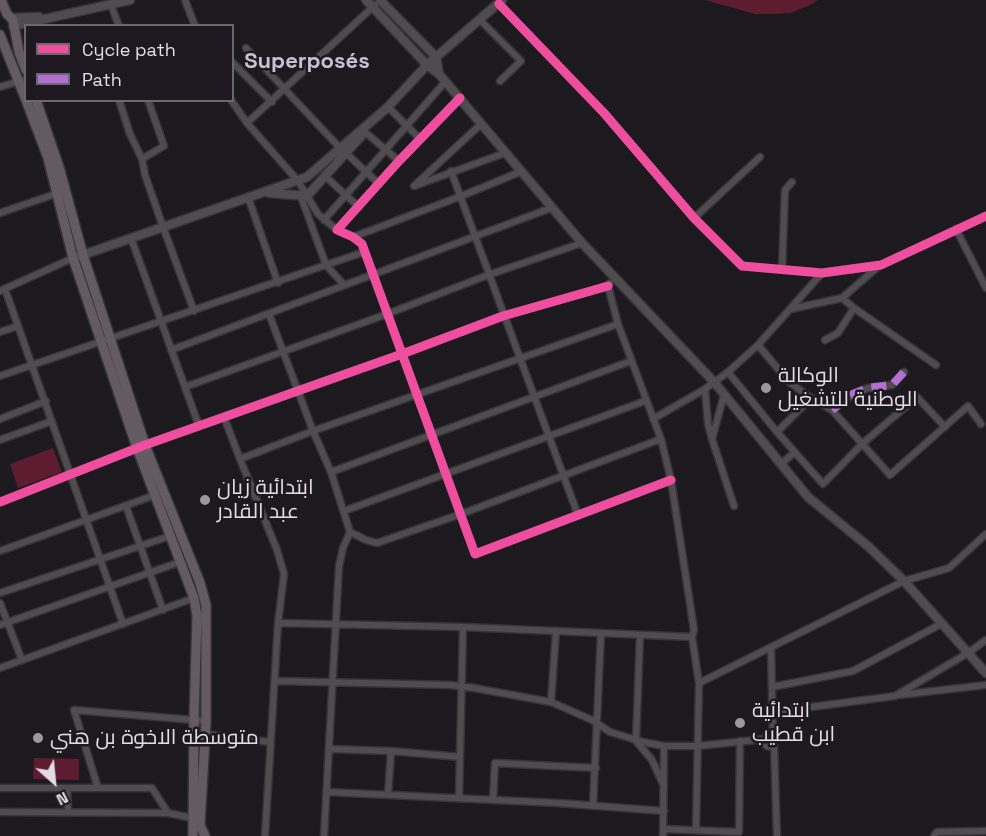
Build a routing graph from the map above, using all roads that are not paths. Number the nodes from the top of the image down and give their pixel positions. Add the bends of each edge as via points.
1 (1, 0) edge
2 (130, 0) edge
3 (185, 0) edge
4 (366, 0) edge
5 (380, 0) edge
6 (501, 2) edge
7 (111, 5) junction
8 (373, 8) junction
9 (54, 16) junction
10 (480, 20) junction
11 (9, 22) edge
12 (25, 24) edge
13 (118, 24) edge
14 (194, 24) edge
15 (24, 25) edge
16 (0, 33) edge
17 (246, 48) dead end
18 (436, 57) junction
19 (24, 64) edge
20 (234, 64) edge
21 (427, 65) junction
22 (439, 74) junction
23 (22, 80) edge
24 (500, 81) dead end
25 (445, 82) junction
26 (0, 87) edge
27 (284, 90) junction
28 (460, 98) junction
29 (27, 102) edge
30 (37, 102) edge
31 (120, 102) edge
32 (149, 102) edge
33 (232, 102) edge
34 (272, 102) junction
35 (388, 107) junction
36 (247, 123) junction
37 (481, 124) junction
38 (407, 126) junction
39 (365, 132) junction
40 (420, 139) junction
41 (386, 150) junction
42 (343, 151) junction
43 (505, 153) junction
44 (759, 157) dead end
45 (142, 159) junction
46 (399, 161) junction
47 (451, 171) junction
48 (366, 172) junction
49 (520, 172) junction
50 (326, 177) junction
51 (298, 181) junction
52 (792, 182) dead end
53 (379, 184) junction
54 (58, 193) junction
55 (346, 195) junction
56 (304, 196) junction
57 (248, 197) junction
58 (459, 197) junction
59 (359, 207) junction
60 (551, 208) junction
61 (0, 213) edge
62 (986, 216) edge
63 (694, 218) junction
64 (324, 220) junction
65 (163, 227) junction
66 (337, 230) junction
67 (956, 230) junction
68 (352, 237) junction
69 (131, 238) junction
70 (474, 238) junction
71 (582, 243) junction
72 (364, 252) junction
73 (78, 256) junction
74 (326, 265) junction
75 (881, 265) junction
76 (782, 268) junction
77 (822, 273) junction
78 (373, 274) junction
79 (488, 275) junction
80 (614, 276) junction
81 (278, 282) junction
82 (344, 285) junction
83 (608, 286) junction
84 (986, 288) edge
85 (2, 290) edge
86 (842, 298) junction
87 (854, 308) junction
88 (791, 309) junction
89 (194, 311) junction
90 (269, 314) junction
91 (387, 314) junction
92 (503, 316) junction
93 (161, 322) junction
94 (618, 324) junction
95 (18, 326) junction
96 (0, 332) edge
97 (106, 340) junction
98 (825, 340) dead end
99 (758, 345) junction
100 (171, 350) junction
101 (283, 352) junction
102 (402, 354) junction
103 (519, 359) junction
104 (631, 361) junction
105 (32, 365) junction
106 (936, 365) dead end
107 (728, 372) junction
108 (904, 372) dead end
109 (0, 376) edge
110 (714, 382) junction
111 (185, 387) junction
112 (705, 389) junction
113 (297, 391) junction
114 (417, 395) junction
115 (724, 395) junction
116 (534, 398) junction
117 (811, 398) junction
118 (46, 401) junction
119 (645, 401) junction
120 (832, 410) junction
121 (224, 417) junction
122 (0, 419) edge
123 (653, 419) junction
124 (52, 421) junction
125 (981, 424) dead end
126 (199, 426) junction
127 (945, 427) junction
128 (313, 431) junction
129 (777, 432) junction
130 (432, 436) junction
131 (548, 436) junction
132 (661, 439) junction
133 (712, 439) junction
134 (0, 440) edge
135 (862, 444) junction
136 (141, 446) junction
137 (795, 452) junction
138 (240, 459) junction
139 (781, 464) junction
140 (331, 472) junction
141 (446, 475) junction
142 (70, 476) junction
143 (563, 476) junction
144 (672, 480) junction
145 (155, 495) junction
146 (0, 502) edge
147 (126, 506) junction
148 (734, 506) dead end
149 (344, 511) junction
150 (460, 514) junction
151 (578, 515) junction
152 (85, 521) junction
153 (350, 532) junction
154 (986, 534) edge
155 (170, 536) junction
156 (140, 547) junction
157 (0, 551) edge
158 (101, 561) junction
159 (180, 562) junction
160 (149, 572) junction
161 (904, 581) junction
162 (109, 585) junction
163 (0, 593) edge
164 (194, 598) junction
165 (0, 603) edge
166 (163, 610) junction
167 (7, 622) junction
168 (278, 623) junction
169 (336, 623) junction
170 (123, 624) junction
171 (941, 624) junction
172 (0, 625) edge
173 (463, 627) junction
174 (556, 631) junction
175 (601, 633) junction
176 (640, 635) junction
177 (692, 638) junction
178 (986, 640) edge
179 (771, 648) junction
180 (968, 653) junction
181 (22, 660) junction
182 (0, 668) edge
183 (986, 673) edge
184 (276, 681) junction
185 (699, 682) junction
186 (333, 683) junction
187 (986, 685) edge
188 (463, 686) junction
189 (772, 687) junction
190 (895, 696) junction
191 (551, 702) junction
192 (773, 711) junction
193 (194, 719) junction
194 (206, 721) junction
195 (598, 724) junction
196 (205, 734) junction
197 (636, 741) junction
198 (740, 741) junction
199 (774, 741) junction
200 (270, 742) junction
201 (664, 746) junction
202 (698, 746) junction
203 (330, 749) junction
204 (391, 751) junction
205 (460, 757) junction
206 (596, 768) junction
207 (664, 786) junction
208 (0, 788) edge
209 (98, 788) junction
210 (67, 789) junction
211 (327, 792) junction
212 (388, 795) junction
213 (459, 798) junction
214 (493, 800) junction
215 (593, 806) junction
216 (68, 811) junction
217 (664, 811) junction
218 (0, 812) edge
219 (168, 813) junction
220 (192, 818) junction
221 (696, 830) junction
222 (986, 831) edge
223 (663, 833) edge
224 (193, 836) edge
225 (205, 836) edge
226 (265, 836) edge
227 (324, 836) edge
228 (777, 836) edge
229 (934, 836) edge

1 - 11 main road
2 - 7 main road
3 - 14 street
4 - 8 main road
5 - 8 street
5 - 18 main road
6 - 10 main road
6 - 63 street via 604,112
7 - 9 main road
7 - 13 street
8 - 21 main road
8 - 27 street
9 - 11 main road
9 - 12 main road
10 - 18 main road
10 - 24 street via 521,61
11 - 15 main road via 19,28
11 - 16 main road via 6,32
11 - 19 main road
16 - 23 main road
17 - 27 street
18 - 21 main road
18 - 22 main road
20 - 34 street
21 - 22 main road
21 - 35 main road
22 - 25 main road
23 - 26 street
25 - 28 main road
25 - 38 street
27 - 34 street
27 - 42 street
28 - 37 main road
28 - 40 street
29 - 54 main road
30 - 73 main road via 59,167
31 - 45 street
32 - 45 street via 164,146
33 - 36 street
34 - 36 street
35 - 38 street
35 - 39 main road
35 - 42 main road
36 - 51 street
37 - 43 main road
37 - 47 street via 414,186
38 - 40 street
38 - 41 street
39 - 41 street
39 - 42 main road
40 - 46 street
41 - 46 street
41 - 48 street
42 - 48 street
42 - 50 main road
42 - 51 main road
43 - 47 street
43 - 49 main road
44 - 63 street
45 - 65 street
46 - 53 street
47 - 58 street
48 - 53 street
48 - 55 street
49 - 58 street
49 - 60 main road
50 - 55 street
50 - 56 main road
51 - 56 street
51 - 57 main road
52 - 76 street via 785,190
53 - 59 street
54 - 61 street
54 - 73 main road
55 - 59 street
55 - 64 street
56 - 57 main road via 270,193
56 - 64 street
56 - 74 street
57 - 65 main road
57 - 81 street
58 - 68 street
58 - 70 street
59 - 66 street
60 - 70 street
60 - 71 main road
62 - 67 street
63 - 76 street via 742,266
64 - 66 street
65 - 69 main road
65 - 89 street
66 - 68 street
67 - 75 street
67 - 84 street
68 - 72 street via 362,244
69 - 73 main road
69 - 93 street
70 - 78 street
70 - 79 street
71 - 79 street
71 - 80 main road
72 - 74 street
72 - 78 street
73 - 85 street
73 - 97 main road
74 - 81 street
74 - 82 street
75 - 77 street
75 - 86 street
76 - 77 street
77 - 88 street
78 - 82 street
78 - 91 street
79 - 91 street
79 - 92 street
80 - 83 street
80 - 110 main road
81 - 89 street
82 - 90 street
83 - 92 street
83 - 94 street
85 - 95 street
86 - 87 street
86 - 88 street
87 - 98 street via 838,333
87 - 106 street
88 - 99 street
89 - 93 street
90 - 100 street
90 - 101 street
91 - 101 street
91 - 102 street
92 - 102 street
92 - 103 street
93 - 97 street
93 - 100 street
94 - 103 street
94 - 104 street
95 - 96 street
95 - 105 street
97 - 105 street
97 - 136 main road
99 - 107 street
99 - 117 street via 789,382
100 - 111 street
101 - 111 street
101 - 113 street
102 - 113 street
102 - 114 street
103 - 114 street
103 - 116 street
104 - 116 street
104 - 119 street
105 - 109 street
105 - 118 street
107 - 110 street
107 - 129 street
108 - 120 street via 892,385 853,394
110 - 112 street
110 - 115 main road
111 - 126 street
112 - 123 street
112 - 133 street
113 - 121 street
113 - 128 street
114 - 128 street
114 - 130 street
115 - 133 street
115 - 139 main road
116 - 130 street
116 - 131 street
117 - 120 street
117 - 129 street
118 - 122 street
118 - 124 street
119 - 123 street
119 - 131 street
120 - 135 street
121 - 126 street
121 - 138 street
123 - 132 street
124 - 134 street
124 - 142 street
125 - 127 street via 968,406
126 - 136 street
127 - 135 street via 917,397
127 - 135 street via 890,475
128 - 138 street
128 - 140 street
129 - 137 street
130 - 140 street
130 - 141 street
131 - 141 street
131 - 143 street
132 - 143 street
132 - 144 street
133 - 148 street
135 - 137 street via 823,484
136 - 142 street
136 - 145 main road
136 - 194 main road via 206,605
137 - 139 street
138 - 168 street via 282,564 284,582
139 - 161 main road via 808,497
140 - 149 street
141 - 149 street
141 - 150 street
142 - 146 street
142 - 152 street
143 - 150 street
143 - 151 street
144 - 151 street
144 - 177 street
145 - 147 street
145 - 155 main road
147 - 152 street
147 - 156 street
149 - 153 street
150 - 151 street via 475,554
150 - 153 street via 377,543
152 - 157 street
152 - 158 street
153 - 169 street via 339,566
154 - 161 street via 950,568
155 - 156 street
155 - 159 main road
156 - 158 street
156 - 160 street
158 - 162 street
158 - 163 street
159 - 160 street
159 - 164 main road
160 - 162 street
160 - 166 street
161 - 171 main road
161 - 179 street
162 - 167 street
162 - 170 street
164 - 166 street
164 - 193 main road
165 - 167 street
166 - 170 street
167 - 172 street
167 - 181 street
168 - 169 street
168 - 184 street
169 - 173 street
169 - 186 street
170 - 181 street
171 - 180 main road
171 - 189 street via 853,671
173 - 174 street
173 - 188 street
174 - 175 street
174 - 191 street
175 - 176 street
175 - 195 street
176 - 177 street
176 - 197 street
177 - 185 street
178 - 180 street
179 - 185 street
179 - 189 street
180 - 183 main road
180 - 190 street
181 - 182 street
184 - 186 street
184 - 200 street
185 - 202 street
186 - 188 street
186 - 203 street
187 - 190 street
188 - 191 street
188 - 205 street
189 - 192 street
190 - 192 street
191 - 195 street
192 - 199 street
193 - 194 street
193 - 209 street via 74,710
193 - 220 main road
194 - 196 main road
195 - 197 street
195 - 206 street
196 - 200 street
196 - 225 main road via 200,825
197 - 201 street
197 - 207 street via 652,760
198 - 199 street via 769,736
198 - 202 street
198 - 221 street via 739,832
199 - 228 street
200 - 226 street
201 - 202 street
201 - 207 street
202 - 221 street
203 - 204 street
203 - 211 street
204 - 205 street
204 - 212 street
205 - 213 street
206 - 214 street via 495,763
206 - 215 street
207 - 217 street
208 - 210 street
209 - 210 street
209 - 219 street via 152,788
210 - 216 street
211 - 212 street
211 - 227 street
212 - 213 street
213 - 214 street
214 - 215 street
215 - 217 street
216 - 218 street
216 - 219 street
217 - 223 street
219 - 220 street
220 - 224 main road
221 - 223 street
222 - 229 street via 937,832

